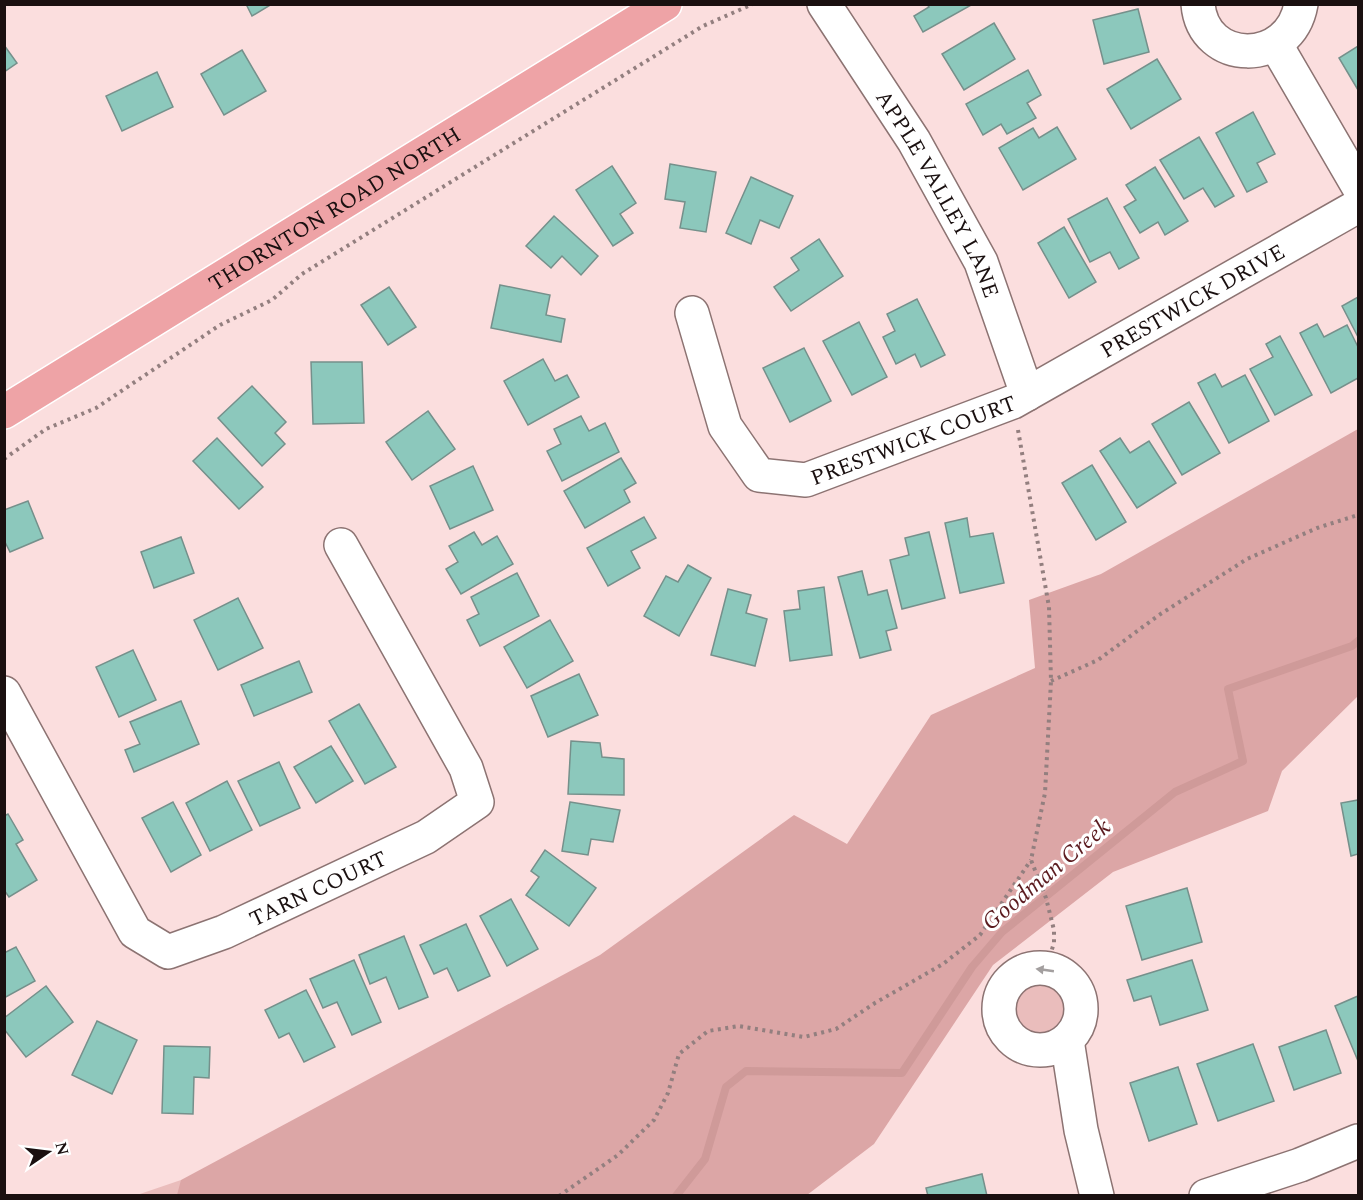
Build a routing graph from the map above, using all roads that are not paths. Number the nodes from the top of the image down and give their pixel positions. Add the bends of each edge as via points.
1 (665, 4) edge
2 (824, 4) edge
3 (1198, 4) edge
4 (1301, 4) edge
5 (1276, 45) junction
6 (1359, 186) edge
7 (1359, 206) edge
8 (692, 313) dead end
9 (1020, 398) junction
10 (4, 412) edge
11 (341, 546) dead end
12 (4, 693) edge
13 (15, 736) edge
14 (1067, 1040) junction
15 (1359, 1141) edge
16 (1097, 1196) edge
17 (1206, 1196) edge

1 - 10 main road, THORNTON ROAD NORTH
2 - 9 street, APPLE VALLEY LANE via 914,141 981,261
3 - 5 street via 1211,36 1226,46 1244,52
4 - 5 street via 1290,33
5 - 6 street
7 - 9 street, PRESTWICK DRIVE
8 - 9 street, PRESTWICK COURT via 725,426 759,475 806,480
11 - 13 street, TARN COURT via 466,768 477,802 426,837 224,932 168,952 135,932
12 - 13 street, TARN COURT
14 -> 14 street via 1080,1017 1077,991 1070,980 1046,968 1027,970 1010,981 1002,993 1000,1020 1016,1042 1042,1050
14 - 16 street via 1081,1131
15 - 17 street

